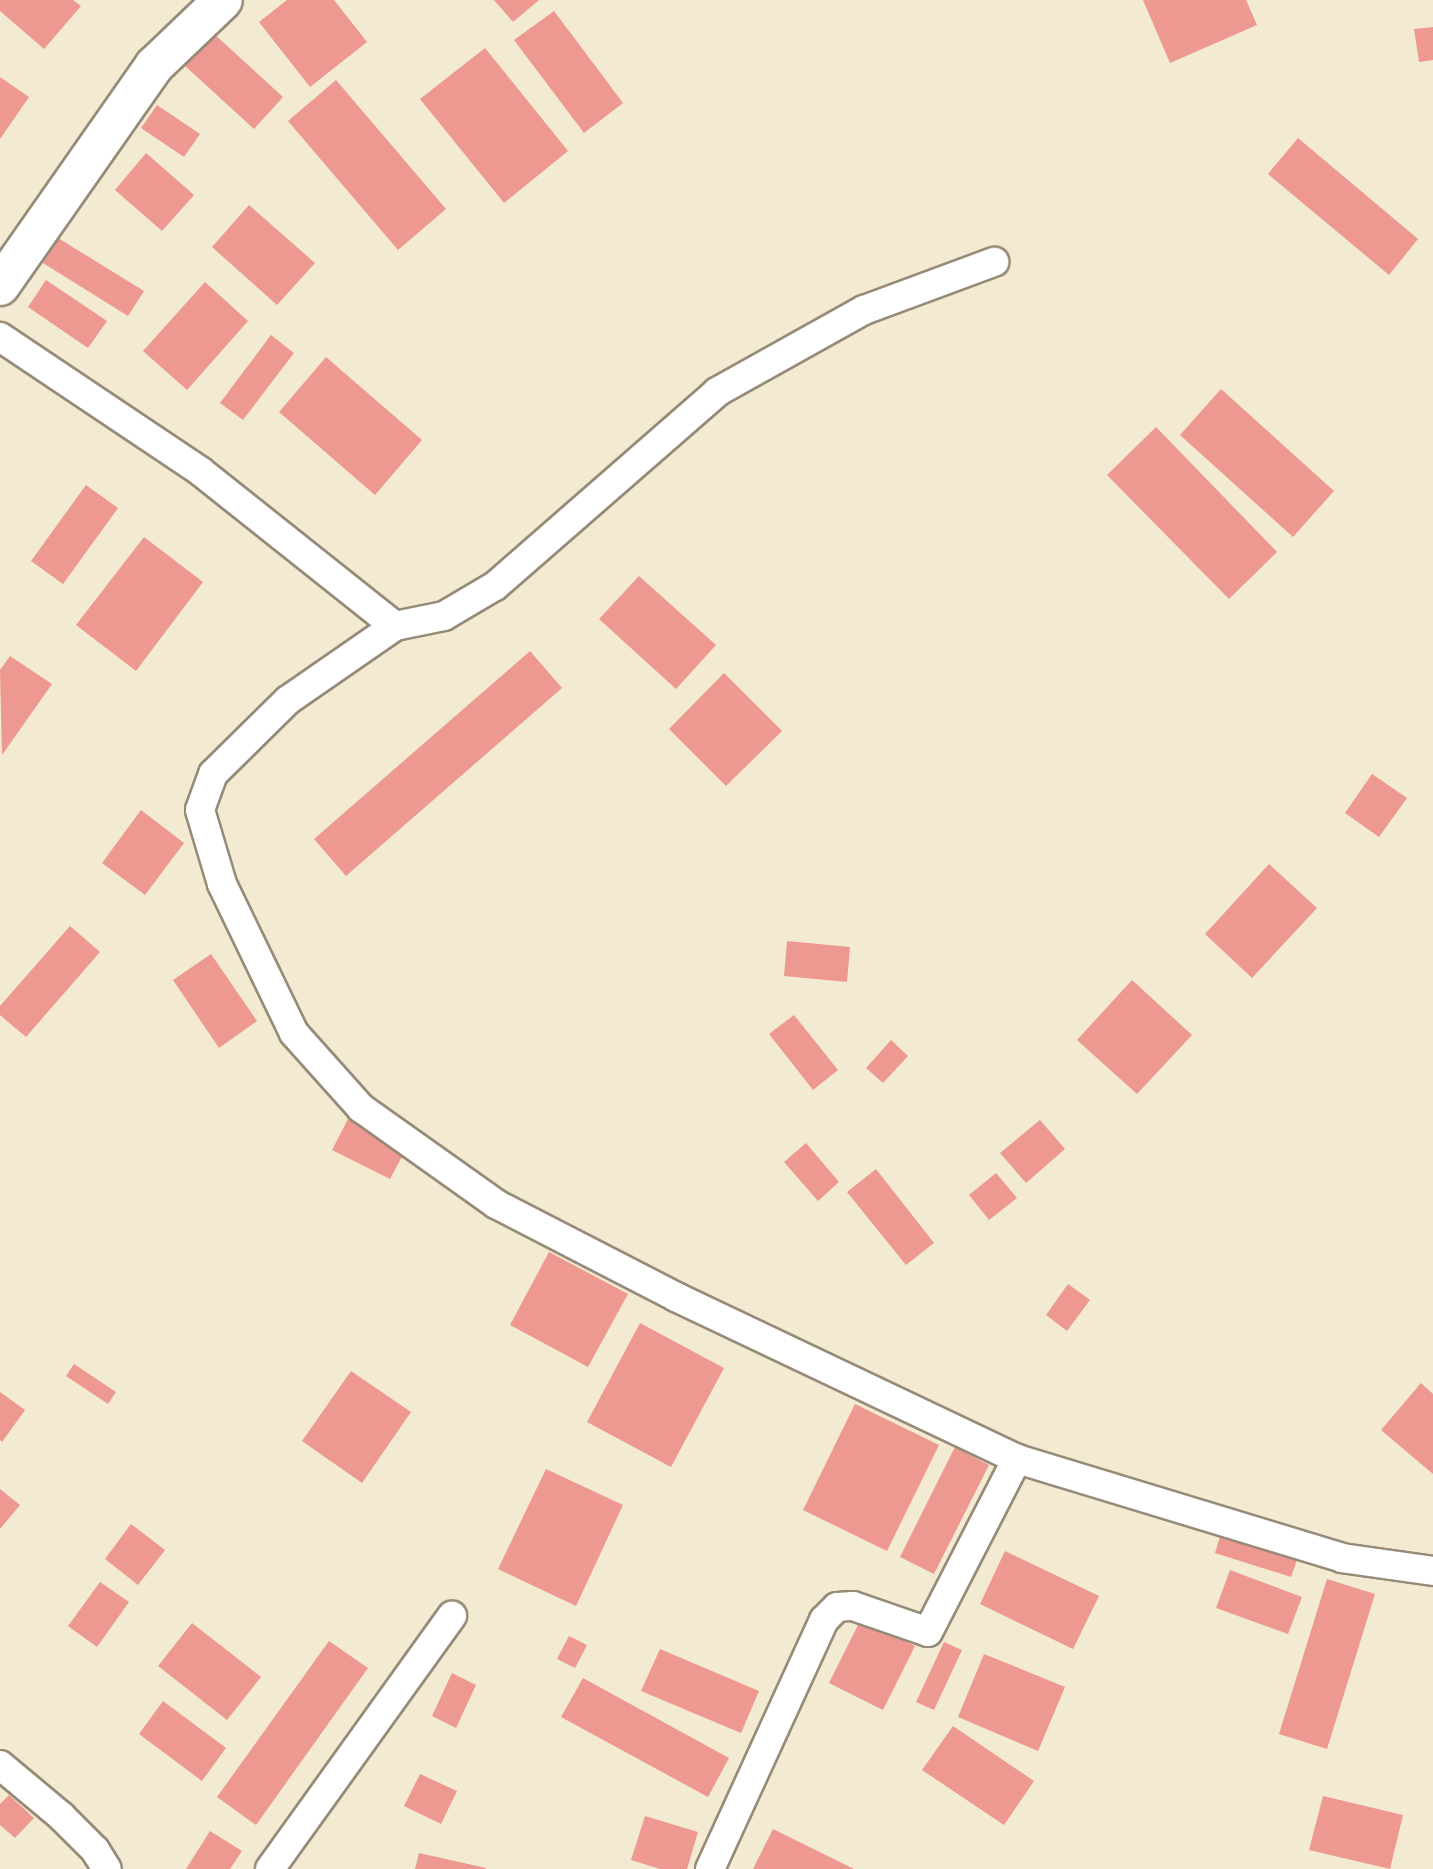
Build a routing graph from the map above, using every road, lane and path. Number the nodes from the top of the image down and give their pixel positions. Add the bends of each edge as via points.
1 (223, 0) edge
2 (994, 262) dead end
3 (0, 286) edge
4 (0, 337) edge
5 (395, 626) junction
6 (1017, 1459) junction
7 (1433, 1571) edge
8 (452, 1616) dead end
9 (0, 1765) edge
10 (107, 1869) edge
11 (270, 1869) edge
12 (710, 1869) edge

1 - 3 highway via 154,66
2 - 5 street via 864,310 717,392 495,586 444,616
4 - 5 street via 200,471
5 - 6 street via 288,699 213,774 200,810 222,884 294,1033 360,1108 496,1204 676,1297
6 - 7 street via 1342,1558
6 - 12 street via 928,1632 853,1606 837,1607 824,1620
8 - 11 street
9 - 10 street via 61,1816

